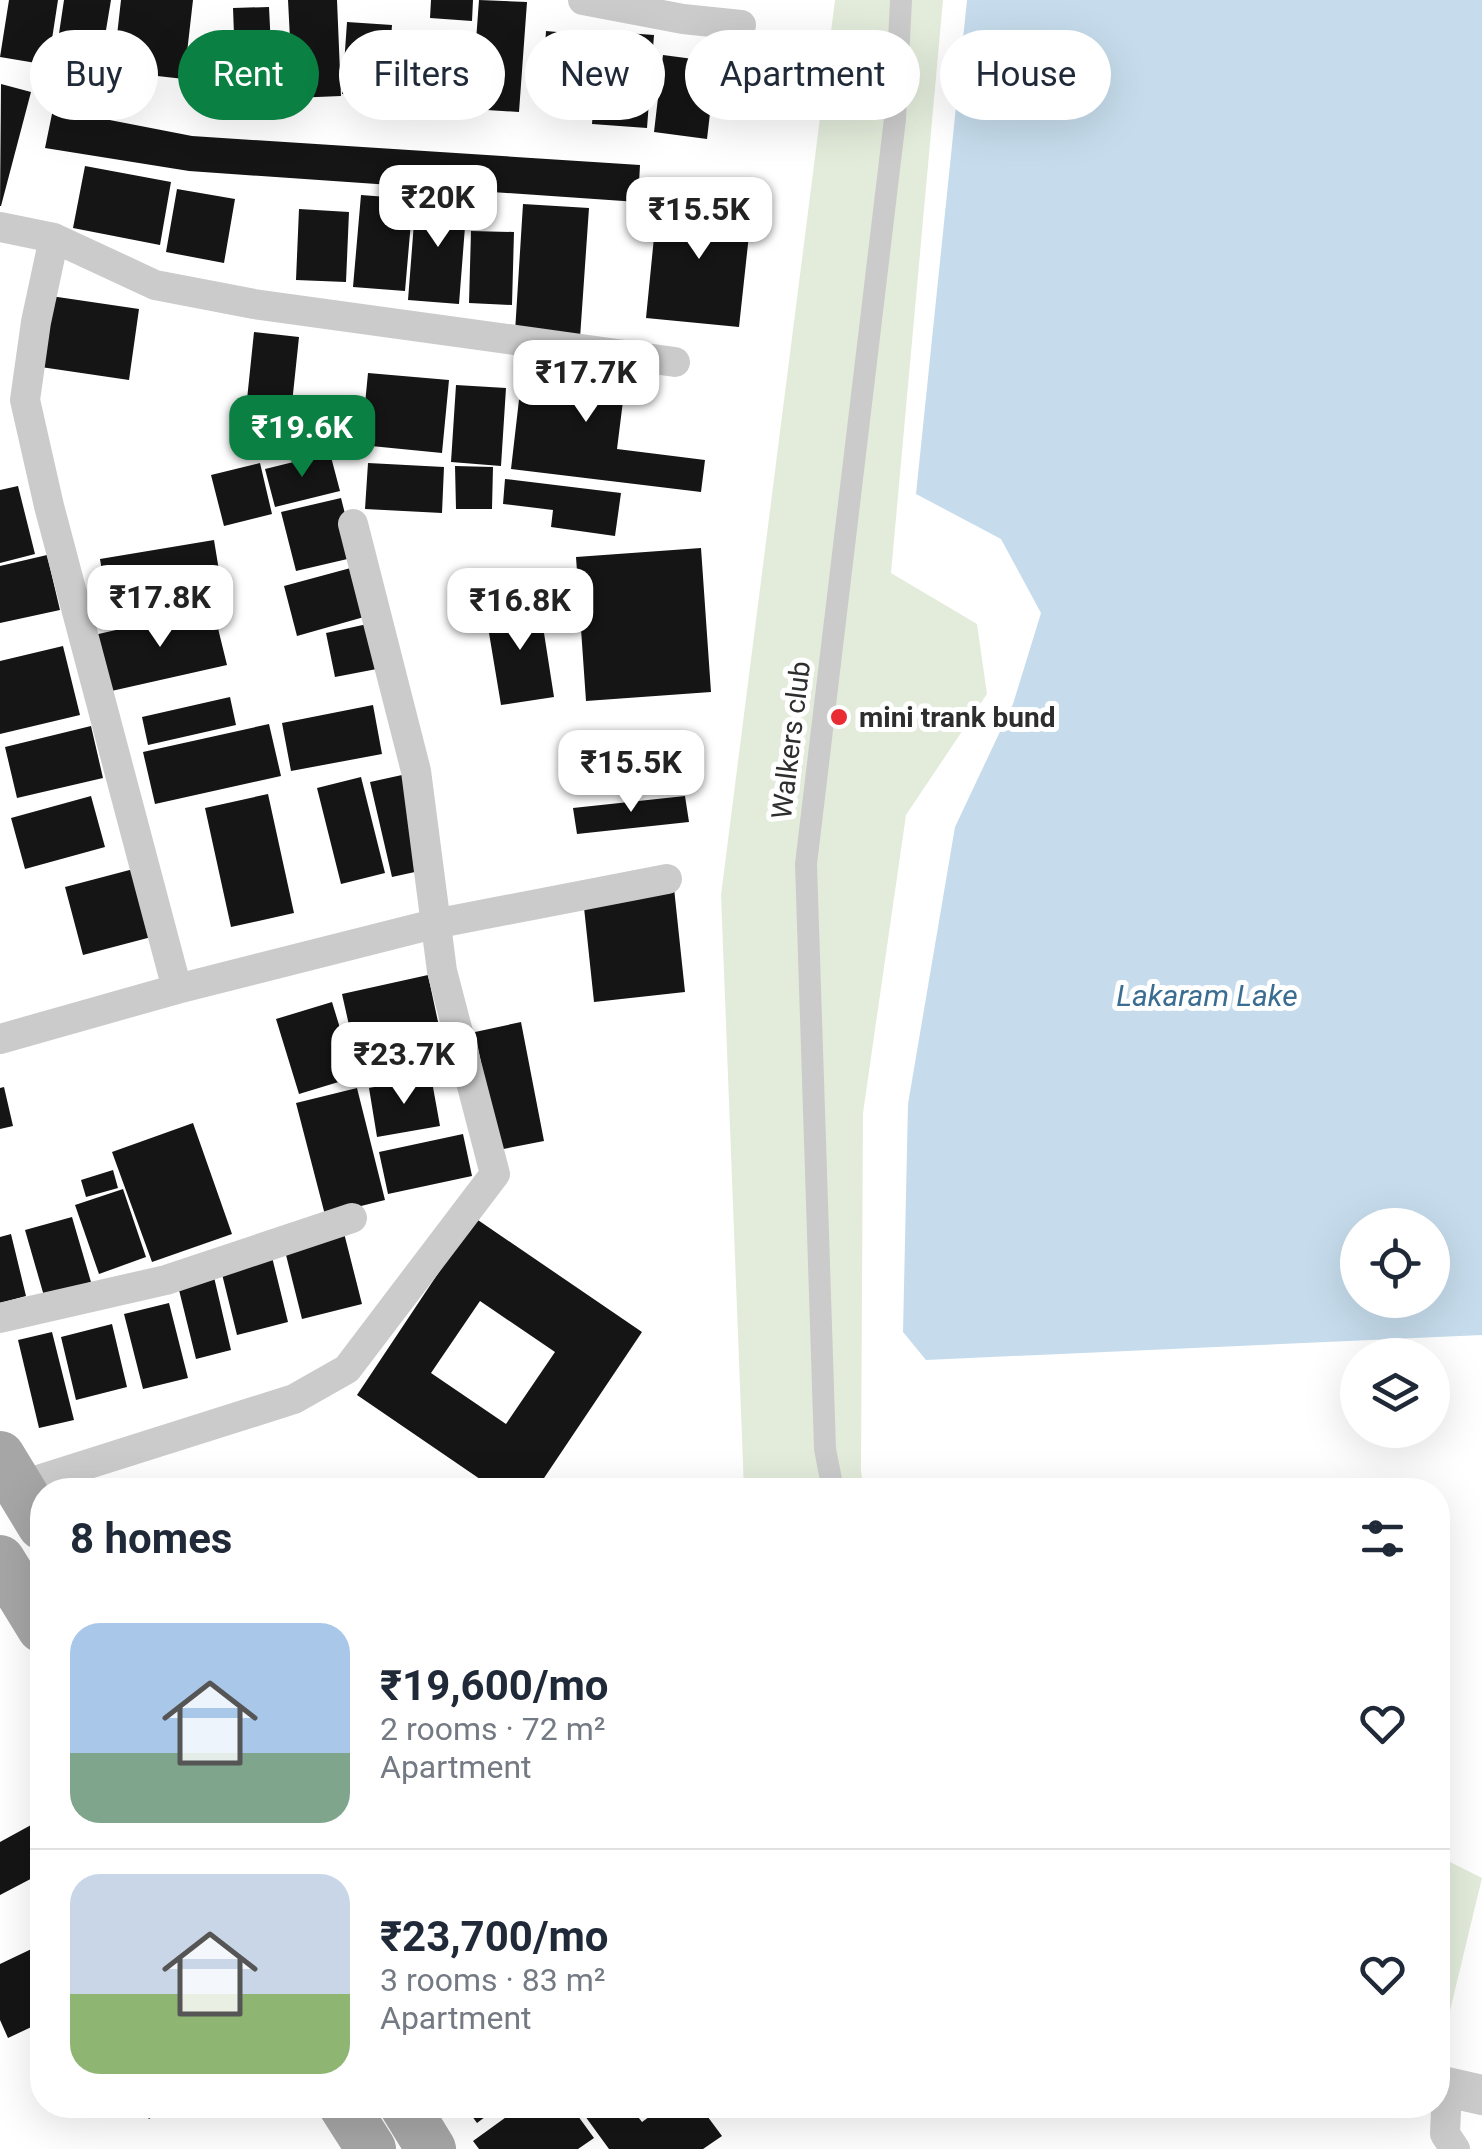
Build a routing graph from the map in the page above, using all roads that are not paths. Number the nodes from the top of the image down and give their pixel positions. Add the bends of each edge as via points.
1 (583, 0) edge
2 (901, 0) edge
3 (742, 25) dead end
4 (0, 228) edge
5 (54, 238) junction
6 (676, 362) dead end
7 (353, 524) dead end
8 (666, 879) dead end
9 (434, 924) junction
10 (178, 989) junction
11 (0, 1038) edge
12 (352, 1218) dead end
13 (0, 1318) edge
14 (53, 1478) edge
15 (831, 1478) edge
16 (0, 1560) edge
17 (30, 1609) edge
18 (351, 2118) edge
19 (412, 2118) edge
20 (1449, 2118) edge
21 (371, 2149) edge
22 (432, 2149) edge
23 (1454, 2149) edge

1 - 3 street
2 - 15 street, Walkers club via 895,120 806,864
4 - 5 street
5 - 6 street via 155,285
5 - 10 street via 25,400
7 - 9 street via 416,770
8 - 9 street
9 - 10 street
9 - 14 street via 494,1174 347,1369 294,1399
10 - 11 street
12 - 13 street via 166,1280
16 - 17 main road
18 - 21 main road
19 - 22 main road
20 - 23 street via 1445,2134

